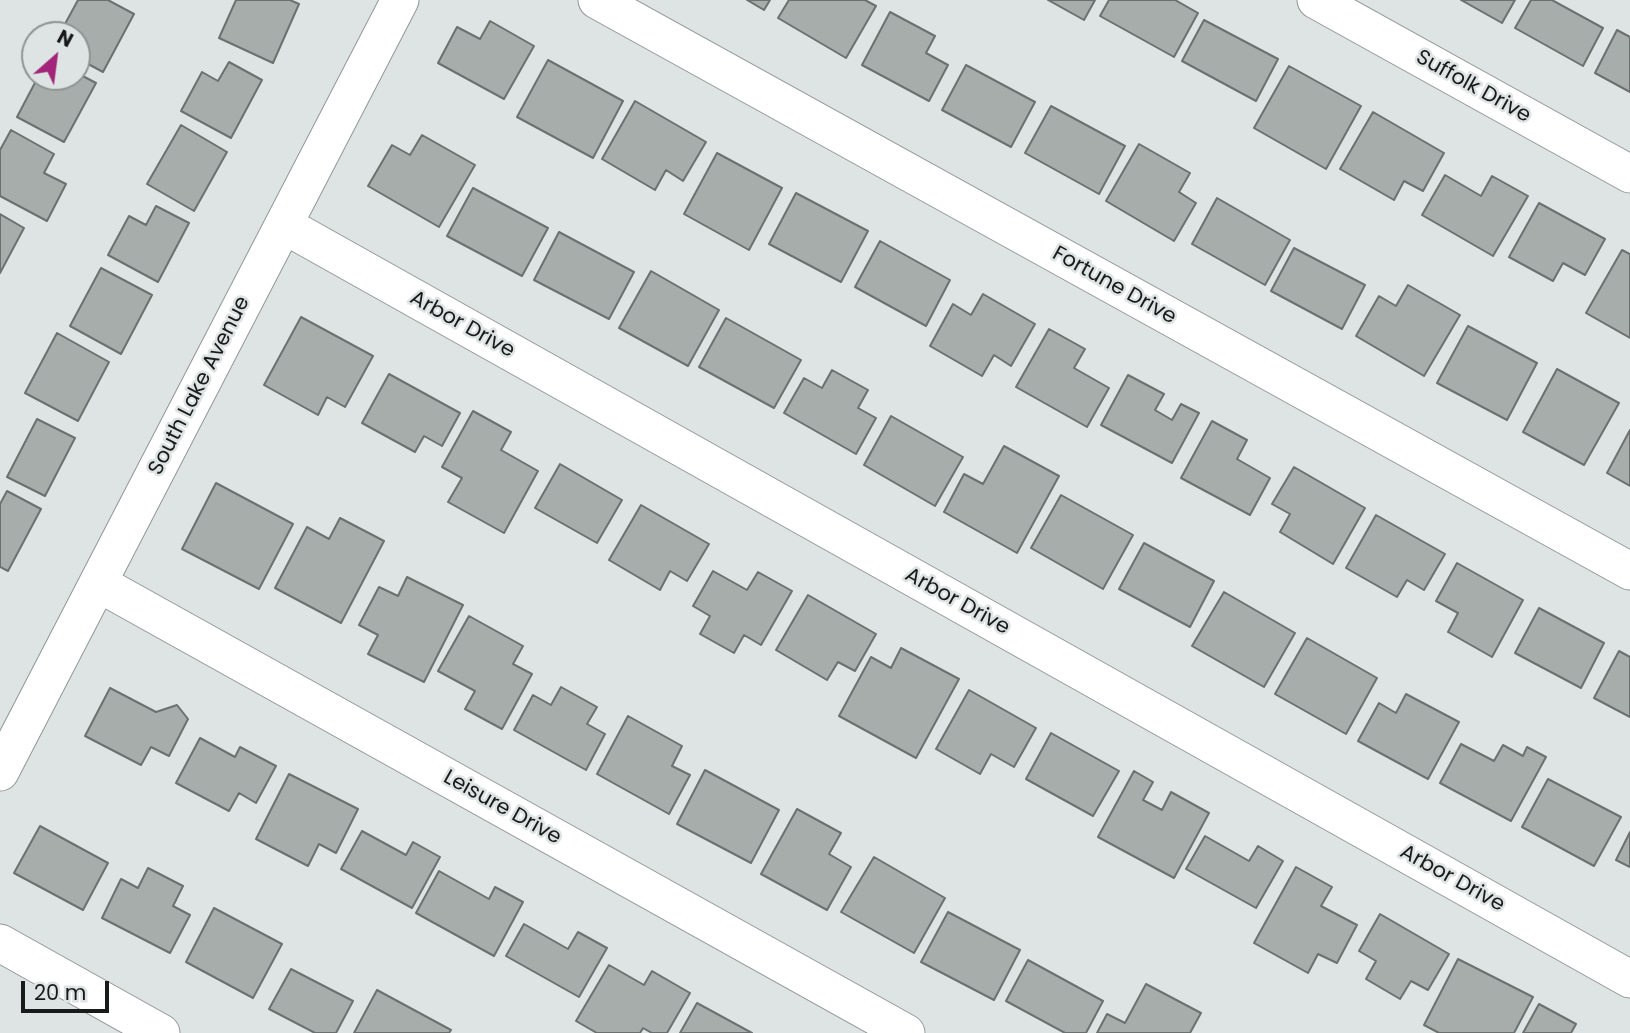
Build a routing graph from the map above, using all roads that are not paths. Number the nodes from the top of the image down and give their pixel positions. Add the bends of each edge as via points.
1 (400, 0) edge
2 (597, 0) edge
3 (1316, 0) edge
4 (1630, 174) edge
5 (284, 225) junction
6 (1630, 571) edge
7 (98, 583) junction
8 (0, 772) edge
9 (0, 943) edge
10 (1630, 979) edge
11 (161, 1033) edge
12 (906, 1033) edge

1 - 5 street, South Lake Avenue
2 - 6 street, Fortune Drive
3 - 4 street, Suffolk Drive
5 - 7 street, South Lake Avenue
5 - 10 street, Arbor Drive
7 - 8 street, South Lake Avenue
7 - 12 street, Leisure Drive
9 - 11 street

